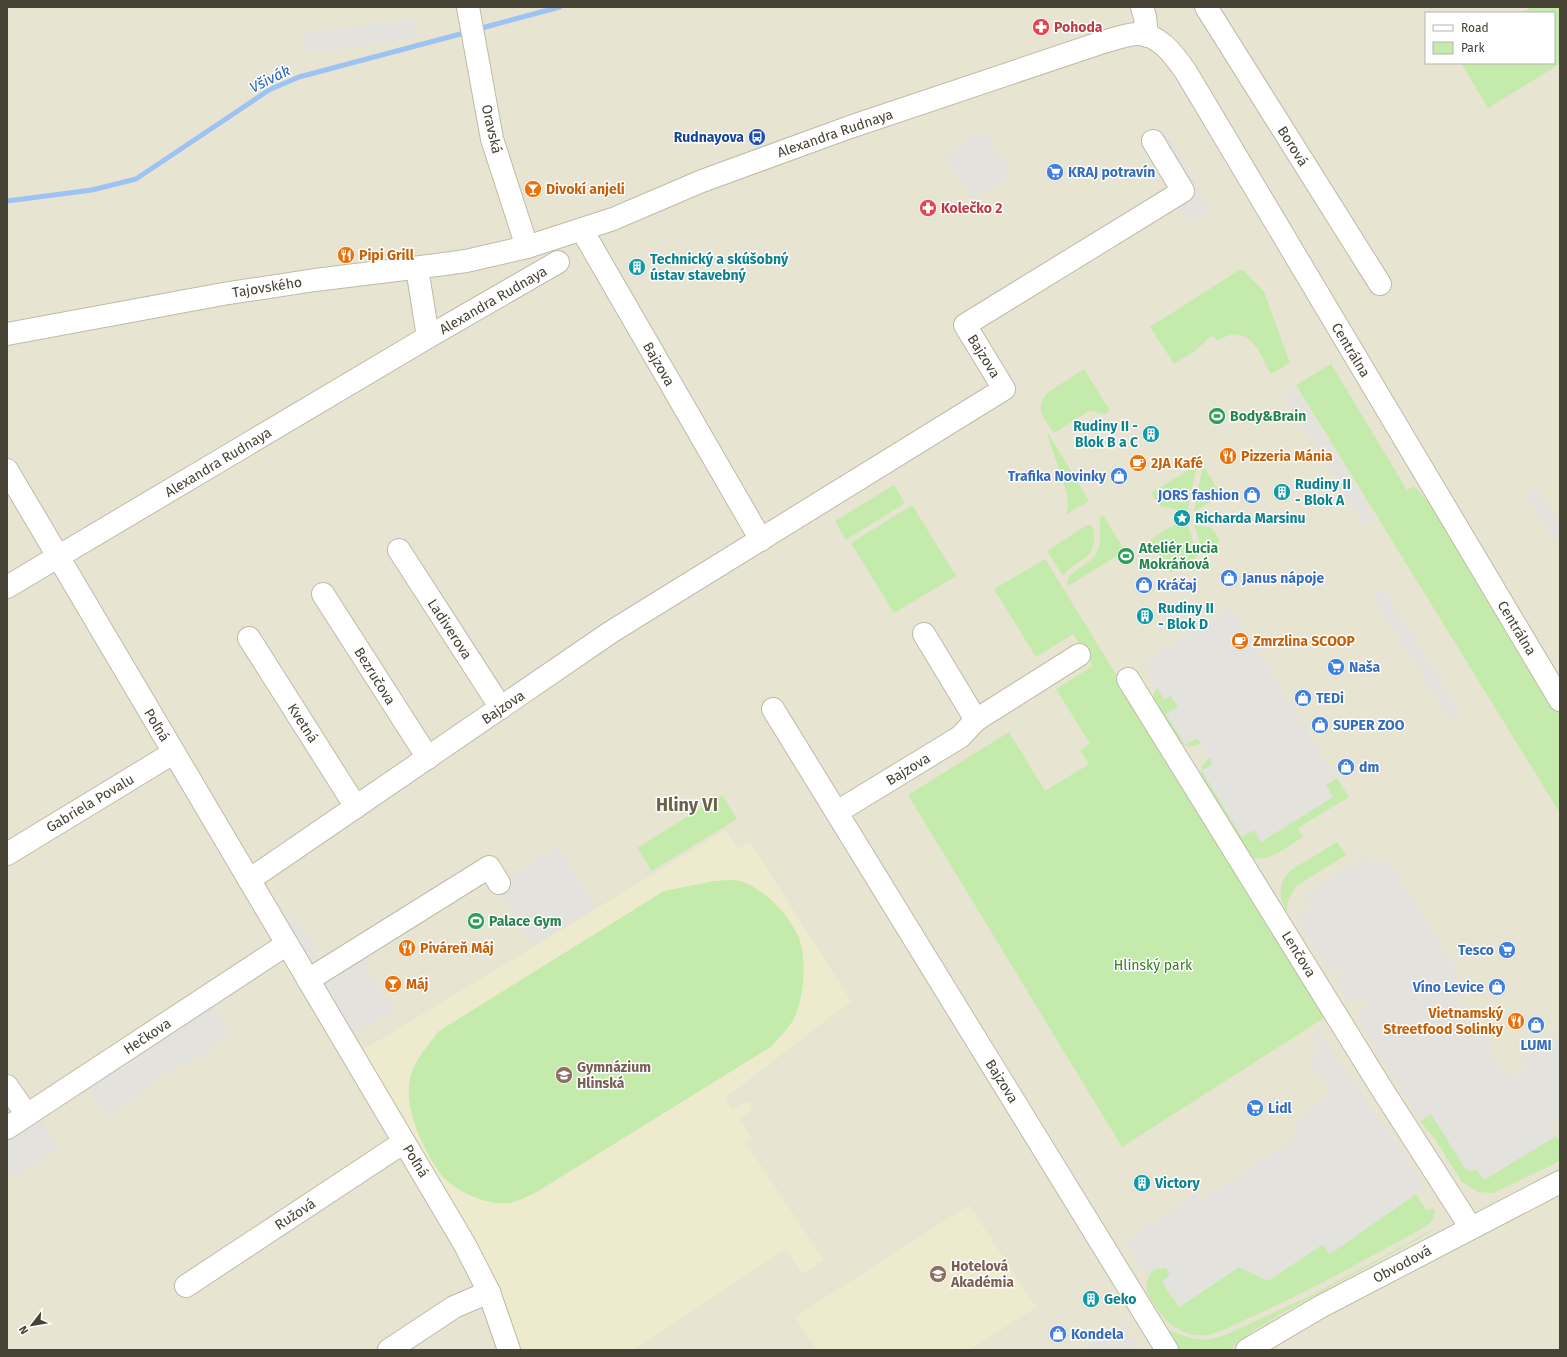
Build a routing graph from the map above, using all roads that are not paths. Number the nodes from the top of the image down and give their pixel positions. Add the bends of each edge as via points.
1 (1142, 7) edge
2 (1206, 7) edge
3 (470, 15) edge
4 (1147, 36) junction
5 (1153, 141) dead end
6 (582, 230) junction
7 (527, 247) junction
8 (558, 262) dead end
9 (418, 268) junction
10 (1380, 284) dead end
11 (7, 334) edge
12 (428, 337) junction
13 (7, 470) edge
14 (761, 540) junction
15 (399, 550) dead end
16 (58, 558) junction
17 (7, 587) edge
18 (323, 594) dead end
19 (924, 634) dead end
20 (249, 638) dead end
21 (1079, 654) dead end
22 (1128, 679) dead end
23 (1560, 700) edge
24 (501, 708) junction
25 (773, 709) dead end
26 (976, 720) junction
27 (174, 753) junction
28 (428, 758) junction
29 (356, 807) junction
30 (837, 812) junction
31 (7, 854) edge
32 (249, 880) junction
33 (499, 884) dead end
34 (287, 944) junction
35 (308, 980) junction
36 (7, 1086) edge
37 (27, 1115) junction
38 (7, 1128) edge
39 (404, 1142) junction
40 (1560, 1182) edge
41 (1471, 1228) junction
42 (186, 1286) dead end
43 (489, 1292) junction
44 (389, 1350) edge
45 (509, 1350) edge
46 (1167, 1350) edge
47 (1247, 1350) edge

1 - 4 street via 1146,17
2 - 10 street, Borová
3 - 7 street, Oravská via 492,139
4 - 6 street, Alexandra Rudnaya via 1136,34 1100,43 850,127
4 - 23 street, Centrálna via 1173,54 1186,72
5 - 14 street, Bajzova via 1183,191 965,325 1004,389
6 - 7 street, Alexandra Rudnaya
6 - 14 street, Bajzova
7 - 9 street, Tajovského via 466,261
8 - 12 street, Alexandra Rudnaya
9 - 11 street, Tajovského via 223,294
9 - 12 street, Alexandra Rudnaya
12 - 16 street, Alexandra Rudnaya
13 - 16 street, Poľná
14 - 24 street, Bajzova via 611,632
15 - 24 street, Ladiverova
16 - 17 street, Alexandra Rudnaya
16 - 27 street, Poľná
18 - 28 street, Bezručova
19 - 26 street
20 - 29 street, Kvetná
21 - 26 street, Bajzova
22 - 41 street, Lenčova
24 - 28 street, Bajzova
25 - 30 street, Bajzova
26 - 30 street, Bajzova via 960,737
27 - 31 street, Gabriela Povalu
27 - 32 street, Poľná
28 - 29 street, Bajzova
29 - 32 street, Bajzova
30 - 46 street, Bajzova
32 - 34 street, Poľná
33 - 35 street via 489,867
34 - 35 street, Poľná
34 - 37 street, Hečkova
35 - 39 street, Poľná
36 - 37 street
37 - 38 street, Hečkova
39 - 42 street, Ružová
39 - 43 street, Poľná via 465,1245
40 - 41 street, Obvodová
41 - 47 street, Obvodová via 1320,1307
43 - 44 street via 454,1307
43 - 45 street, Poľná

